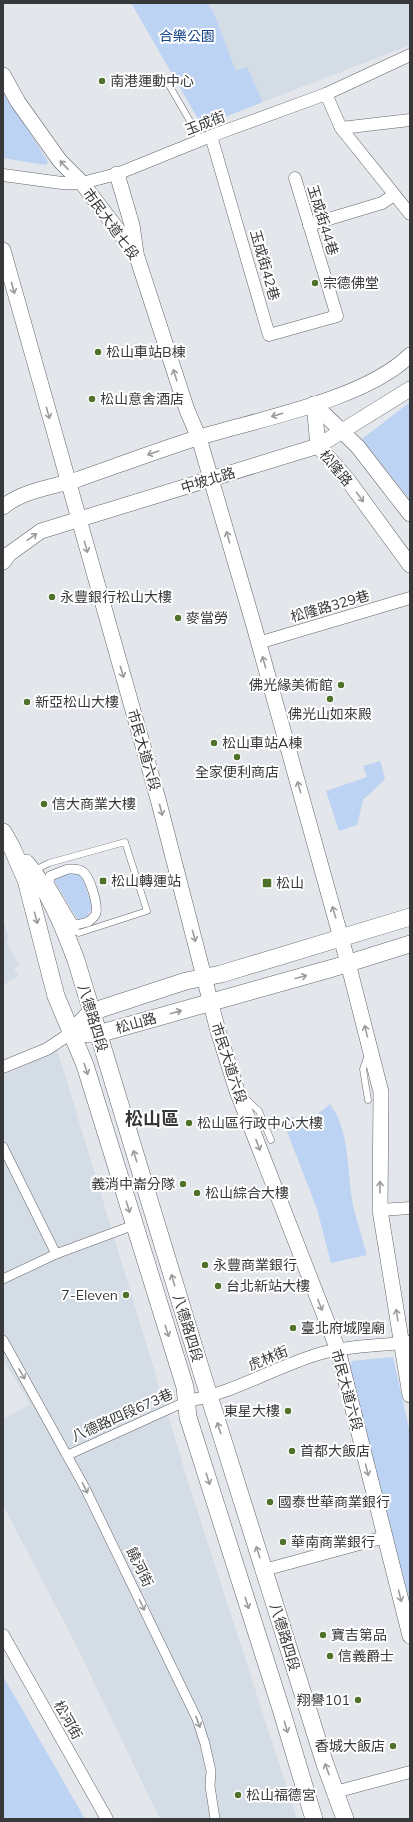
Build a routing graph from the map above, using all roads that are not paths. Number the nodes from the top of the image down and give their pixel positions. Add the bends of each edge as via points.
1 (410, 55) edge
2 (3, 75) edge
3 (169, 85) dead end
4 (326, 94) junction
5 (410, 120) edge
6 (341, 128) junction
7 (206, 138) junction
8 (117, 174) junction
9 (3, 175) edge
10 (295, 178) dead end
11 (82, 183) junction
12 (394, 195) junction
13 (410, 214) edge
14 (309, 225) junction
15 (3, 250) edge
16 (136, 254) junction
17 (337, 316) joint
18 (410, 354) edge
19 (410, 389) edge
20 (314, 404) junction
21 (343, 431) junction
22 (198, 438) junction
23 (318, 446) junction
24 (211, 479) junction
25 (67, 483) junction
26 (3, 507) edge
27 (410, 514) edge
28 (78, 520) junction
29 (3, 562) edge
30 (410, 565) edge
31 (410, 598) edge
32 (258, 643) junction
33 (3, 832) edge
34 (31, 881) junction
35 (40, 897) dead end
36 (410, 917) edge
37 (68, 923) junction
38 (341, 938) junction
39 (410, 944) edge
40 (348, 963) junction
41 (204, 978) junction
42 (210, 1002) junction
43 (91, 1012) junction
44 (71, 1033) junction
45 (98, 1034) junction
46 (370, 1050) junction
47 (3, 1067) edge
48 (237, 1091) junction
49 (368, 1100) dead end
50 (271, 1140) dead end
51 (3, 1147) edge
52 (410, 1208) edge
53 (380, 1210) junction
54 (134, 1225) junction
55 (56, 1254) junction
56 (3, 1279) edge
57 (3, 1340) edge
58 (406, 1343) edge
59 (338, 1350) junction
60 (410, 1395) edge
61 (210, 1397) junction
62 (187, 1401) junction
63 (68, 1455) junction
64 (385, 1537) junction
65 (264, 1570) junction
66 (3, 1635) edge
67 (410, 1636) edge
68 (410, 1772) edge
69 (335, 1792) junction
70 (107, 1819) edge
71 (215, 1819) edge
72 (314, 1819) edge
73 (345, 1819) edge

1 - 4 street, 玉成街
11 -> 2 street, 市民大道七段 via 60,161 18,102
3 - 7 lane
4 - 6 street
4 - 7 street, 玉成街
5 - 6 street
6 - 12 street
7 - 8 street, 玉成街
7 - 17 street, 玉成街42巷 via 269,335
8 - 11 street, 玉成街
8 - 16 street via 132,225
9 - 11 street, 玉成街 via 62,183
10 - 14 street, 玉成街44巷
11 - 16 street, 市民大道七段
12 - 13 street
12 - 14 street via 382,202
14 - 17 street, 玉成街44巷
15 -> 25 street
22 -> 16 street, 市民大道七段
18 - 20 street via 398,366 350,391
19 - 21 street, 中坡北路
20 - 21 street, 松隆路
20 -> 22 street
20 - 23 street, 松隆路
21 - 23 street, 中坡北路
21 - 27 street, 松隆路
22 - 24 street
22 -> 25 street
23 - 24 street, 中坡北路
23 -> 30 street, 松隆路 via 347,479
24 - 28 street, 中坡北路
32 -> 24 street
25 - 26 street via 34,491
25 - 28 street, 市民大道六段
29 -> 28 street, 中坡北路 via 9,554 41,530
28 -> 41 street, 市民大道六段 via 158,799
31 - 32 street, 松隆路329巷
38 -> 32 street
33 - 34 main road, 八德路四段
34 - 37 main road, 八德路四段
34 - 37 lane via 49,864 125,842 147,911 79,933
34 -> 44 main road, 八德路四段 via 56,996
35 - 37 lane
36 - 38 main road, 松山路
37 - 37 street via 48,880 53,874 77,869 83,871 88,878 97,906 96,913 88,922
37 - 43 main road, 八德路四段
38 - 40 street
38 - 41 main road, 松山路
39 - 40 main road, 松山路
42 -> 40 main road, 松山路
46 -> 40 street
41 - 42 street, 市民大道六段
41 - 43 main road, 松山路 via 186,981
45 -> 42 main road, 松山路
42 - 48 street, 市民大道六段
43 - 44 main road, 松山路
43 - 45 main road, 八德路四段
44 - 45 main road, 松山路
44 - 47 street, 八德路四段 via 47,1049
44 -> 54 main road, 八德路四段 via 85,1065
61 -> 45 main road, 八德路四段
46 - 49 lane via 363,1069
53 -> 46 street via 381,1092
48 - 50 lane via 259,1111
48 -> 59 street, 市民大道六段
51 - 55 street
52 - 53 street
58 -> 53 street
54 - 55 street
54 -> 62 main road, 八德路四段 via 185,1387
55 - 56 street
57 -> 63 street, 饒河街
58 - 59 street, 虎林街
58 - 60 street
59 - 61 street, 虎林街 via 321,1353
59 -> 64 street, 市民大道六段
61 - 62 street, 虎林街
65 -> 61 main road, 八德路四段
62 - 63 street, 八德路四段673巷
62 -> 72 main road, 八德路四段 via 188,1417
63 -> 71 street, 饒河街 via 197,1719 211,1770 210,1786
64 - 65 street
64 -> 67 street, 市民大道六段
69 -> 65 main road, 八德路四段
66 - 70 street, 松河街
68 - 69 street
69 - 73 main road, 八德路四段

